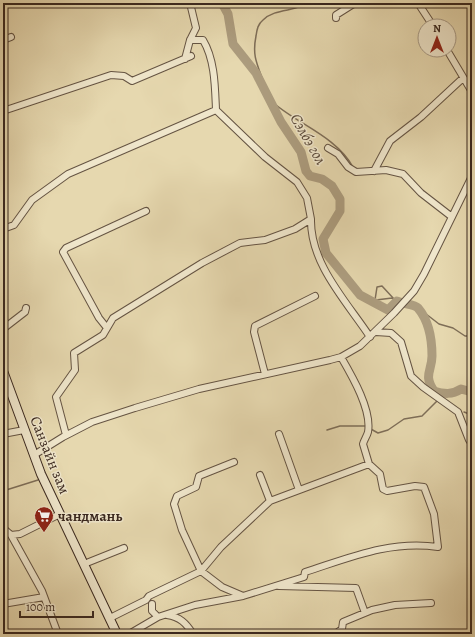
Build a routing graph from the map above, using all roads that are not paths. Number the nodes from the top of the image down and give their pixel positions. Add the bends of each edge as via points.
1 (190, 3) edge
2 (355, 3) edge
3 (418, 3) edge
4 (336, 18) dead end
5 (428, 18) edge
6 (11, 37) dead end
7 (3, 40) edge
8 (190, 40) junction
9 (452, 58) edge
10 (463, 78) junction
11 (472, 92) edge
12 (216, 110) junction
13 (3, 111) edge
14 (328, 148) dead end
15 (374, 171) junction
16 (472, 176) edge
17 (146, 211) dead end
18 (452, 217) junction
19 (311, 219) junction
20 (3, 229) edge
21 (315, 296) dead end
22 (26, 308) dead end
23 (107, 328) junction
24 (3, 329) edge
25 (373, 335) junction
26 (341, 357) junction
27 (3, 371) edge
28 (265, 374) junction
29 (24, 430) junction
30 (3, 434) edge
31 (279, 434) dead end
32 (66, 435) junction
33 (470, 440) dead end
34 (34, 455) junction
35 (234, 462) dead end
36 (370, 464) junction
37 (260, 474) dead end
38 (299, 490) junction
39 (270, 502) junction
40 (60, 514) junction
41 (3, 528) edge
42 (11, 535) junction
43 (124, 548) dead end
44 (84, 564) junction
45 (201, 571) junction
46 (275, 586) junction
47 (243, 596) junction
48 (44, 597) junction
49 (431, 603) dead end
50 (3, 604) edge
51 (152, 604) dead end
52 (365, 613) junction
53 (161, 616) junction
54 (110, 618) junction
55 (58, 634) edge
56 (117, 634) edge
57 (129, 634) edge
58 (193, 634) edge
59 (335, 634) edge

1 - 8 street via 196,28
2 - 4 street via 336,15
3 - 5 street
6 - 7 street
8 - 12 street via 204,40 210,50
8 - 13 street via 188,58 132,81 124,76 111,75
9 - 10 street
10 - 11 street
10 - 15 street via 390,141
12 - 19 street via 265,157 297,182 307,198
12 - 20 street via 68,174 32,200 14,225
14 - 15 street via 356,172
15 - 18 street via 396,171 403,174 421,193
16 - 18 street
17 - 23 street via 66,248 63,252
18 - 25 street via 414,291
19 - 23 street via 295,229 265,240 240,244 202,263 113,318
19 - 25 street via 314,244 332,282
21 - 28 street via 255,326 254,332
22 - 24 street via 25,312
23 - 32 street via 103,335 74,353 75,370 56,397
25 - 26 street
25 - 33 street via 391,333 400,342 411,376 422,387 458,412
26 - 28 street
26 - 36 street via 357,385 366,411 368,432 363,444
27 - 29 main road, Санзайн зам
28 - 32 street via 141,406 92,422
29 - 30 street
29 - 34 main road, Санзайн зам
31 - 38 street
32 - 34 street
34 - 40 main road, Санзайн зам
35 - 45 street via 199,476 196,487 177,496 174,504 182,530
36 - 38 street
36 - 46 street via 380,474 383,489 387,491 424,487 434,514 438,547 398,546 370,550 305,572 304,577
37 - 39 street
38 - 39 street
39 - 45 street via 221,546
40 - 42 street via 20,534
40 - 44 main road, Санзайн зам
41 - 42 street
42 - 48 street
43 - 44 street
44 - 54 main road, Санзайн зам
45 - 47 street via 222,587
45 - 54 street
46 - 47 street
46 - 52 street via 356,588
47 - 53 street via 195,605
48 - 50 street
48 - 55 street
49 - 52 street via 395,605
51 - 53 street via 152,611
52 - 59 street via 343,622 342,629
53 - 57 street
53 - 58 street via 176,616 186,622
54 - 56 main road, Санзайн зам

